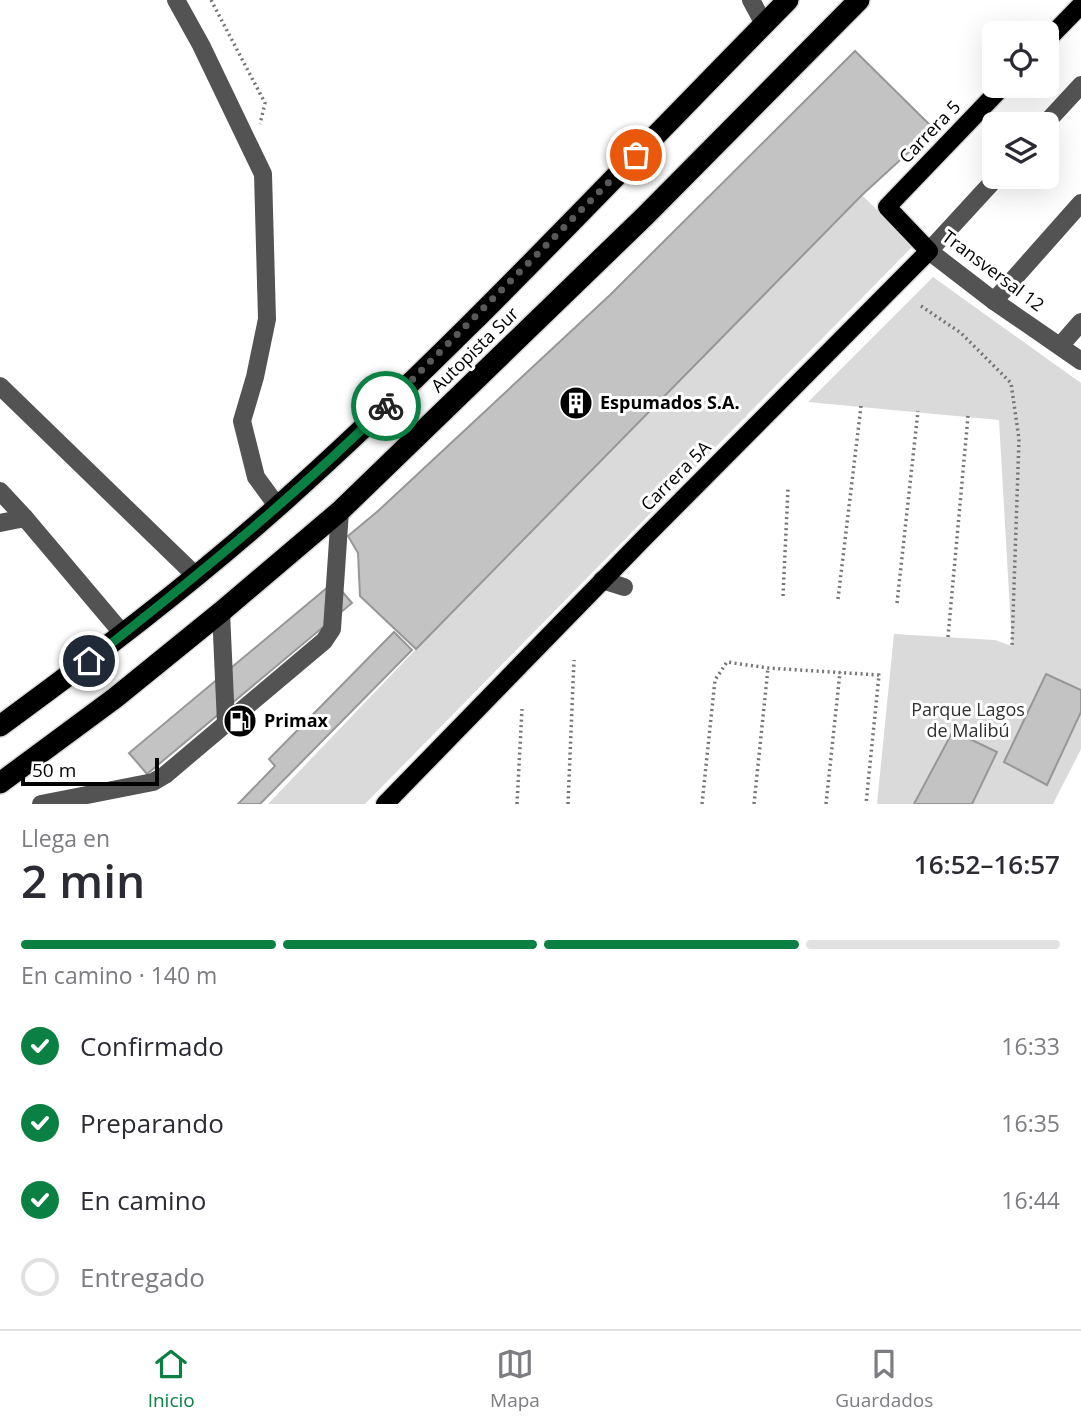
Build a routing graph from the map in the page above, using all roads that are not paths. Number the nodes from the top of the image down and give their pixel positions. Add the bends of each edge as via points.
1 (176, 0) edge
2 (751, 0) edge
3 (788, 0) edge
4 (859, 0) edge
5 (1077, 6) edge
6 (764, 24) junction
7 (1059, 26) edge
8 (1081, 85) edge
9 (991, 98) edge
10 (1056, 112) edge
11 (986, 189) edge
12 (1081, 203) edge
13 (887, 207) joint
14 (929, 251) junction
15 (994, 301) junction
16 (1081, 322) edge
17 (1060, 346) junction
18 (1081, 361) edge
19 (0, 386) edge
20 (0, 491) edge
21 (278, 506) junction
22 (340, 511) junction
23 (25, 518) junction
24 (0, 523) edge
25 (196, 576) junction
26 (602, 580) junction
27 (624, 587) dead end
28 (221, 612) junction
29 (123, 634) junction
30 (226, 723) junction
31 (0, 726) edge
32 (0, 783) edge
33 (41, 804) edge
34 (385, 804) edge

1 - 21 street via 263,174 267,319 242,421 257,477
2 - 6 street
3 - 6 highway, Autopista Sur
4 - 22 highway, Autopista Sur via 654,207
5 - 7 main road
6 - 21 highway, Autopista Sur via 564,230
8 - 10 street
9 - 13 main road, Carrera 5
11 - 14 street, Carrera 5A
12 - 15 street
13 - 14 main road, Transversal 12
14 - 15 street, Transversal 12
14 - 26 main road, Carrera 5A
15 - 17 street, Transversal 12
16 - 17 street
17 - 18 street, Transversal 12
19 - 25 street
20 - 23 street
21 - 25 highway, Autopista Sur
22 - 28 highway, Autopista Sur
22 - 30 street via 332,629 324,641
23 - 24 street
23 - 29 street
25 - 29 highway, Autopista Sur
26 - 27 street
26 - 34 main road, Carrera 5A
28 - 30 street
28 - 32 highway, Autopista Sur
29 - 31 highway, Autopista Sur
30 - 33 street via 153,782

